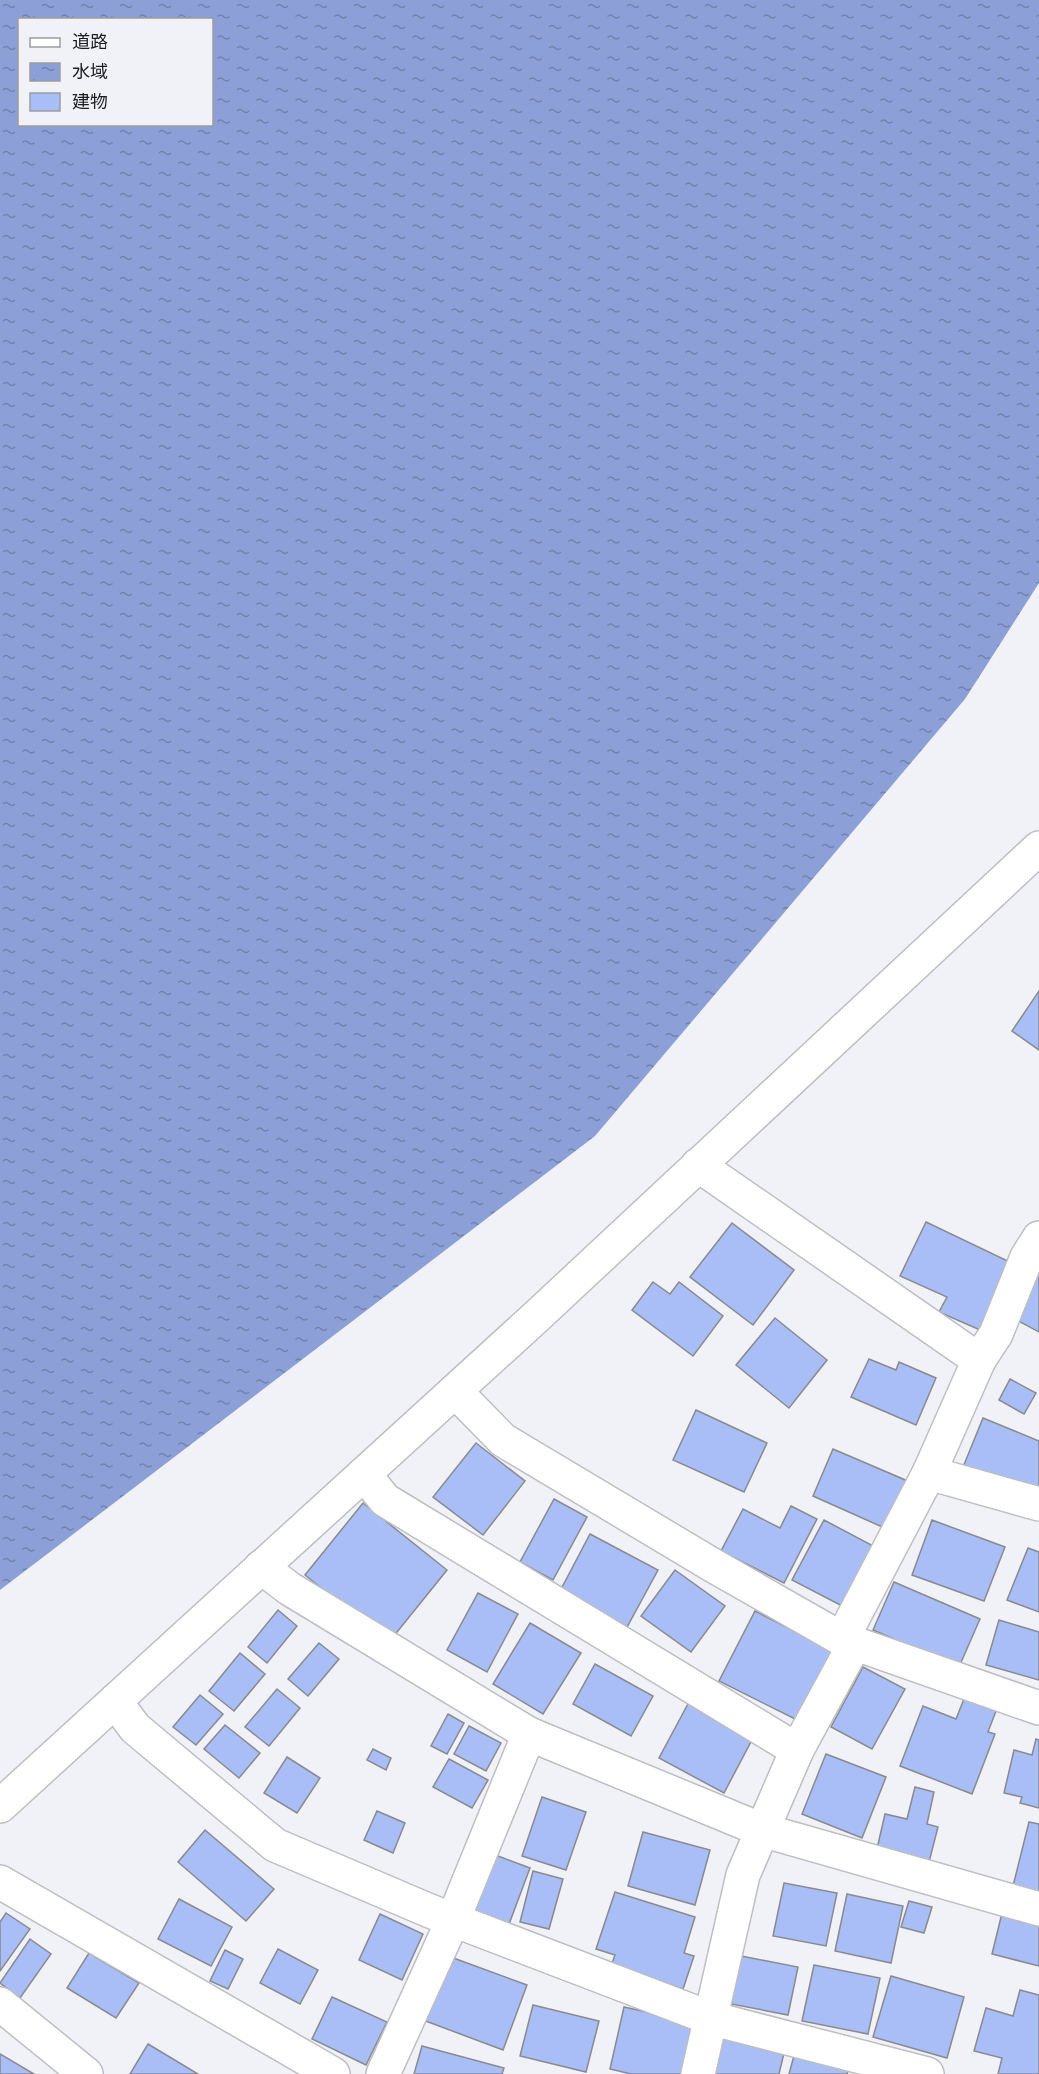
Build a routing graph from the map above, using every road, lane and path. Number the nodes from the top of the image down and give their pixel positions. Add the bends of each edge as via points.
1 (1039, 848) edge
2 (698, 1165) junction
3 (1035, 1253) edge
4 (979, 1360) junction
5 (454, 1391) junction
6 (929, 1473) junction
7 (364, 1474) junction
8 (1039, 1504) edge
9 (261, 1567) junction
10 (848, 1642) junction
11 (115, 1701) junction
12 (1039, 1708) edge
13 (529, 1734) junction
14 (797, 1750) junction
15 (0, 1806) edge
16 (762, 1830) junction
17 (0, 1882) edge
18 (1039, 1909) edge
19 (453, 1920) junction
20 (0, 2004) edge
21 (710, 2018) junction
22 (86, 2074) edge
23 (333, 2074) edge
24 (383, 2074) edge
25 (698, 2074) edge
26 (927, 2074) edge

1 - 2 street
2 - 4 street
2 - 5 street
3 - 4 street via 996,1334
4 - 6 street
5 - 7 street
5 - 10 street via 503,1440
6 - 8 street
6 - 10 street
7 - 9 street
7 - 14 street via 385,1500
9 - 11 street
9 - 13 street via 290,1589
10 - 12 street
10 - 14 street
11 - 15 street
11 - 19 street via 135,1728 275,1845
13 - 16 street
13 - 19 street
14 - 16 street
16 - 18 street
16 - 21 street via 743,1875
17 - 23 street
19 - 21 street
19 - 24 street
20 - 22 street
21 - 25 street
21 - 26 street

